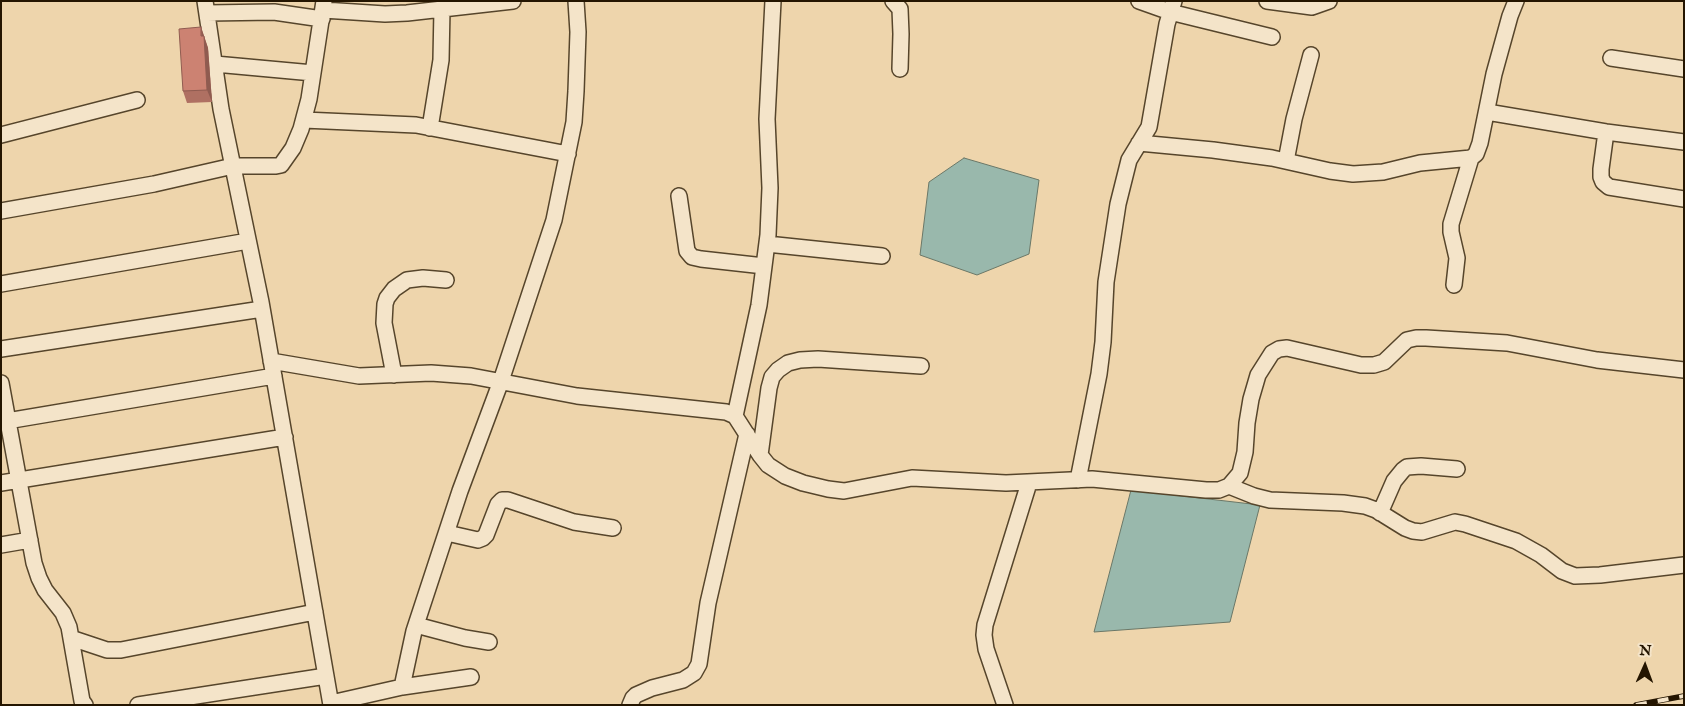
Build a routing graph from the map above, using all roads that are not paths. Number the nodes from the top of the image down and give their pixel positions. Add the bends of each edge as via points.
1 (513, 1) edge
2 (576, 1) edge
3 (773, 1) edge
4 (893, 1) edge
5 (1139, 1) edge
6 (1267, 1) edge
7 (1328, 1) edge
8 (1516, 1) edge
9 (1172, 6) edge
10 (206, 7) edge
11 (357, 7) edge
12 (442, 9) junction
13 (323, 10) edge
14 (1272, 37) dead end
15 (1311, 55) dead end
16 (1611, 58) dead end
17 (215, 64) junction
18 (1684, 69) edge
19 (900, 70) dead end
20 (313, 73) junction
21 (138, 100) dead end
22 (1487, 112) junction
23 (304, 120) junction
24 (430, 128) junction
25 (1606, 132) junction
26 (1, 134) edge
27 (1684, 142) edge
28 (1139, 143) junction
29 (568, 154) junction
30 (1471, 158) junction
31 (1286, 161) junction
32 (233, 166) junction
33 (679, 196) dead end
34 (1684, 200) edge
35 (1, 211) edge
36 (248, 241) junction
37 (767, 244) junction
38 (882, 256) dead end
39 (764, 266) junction
40 (446, 280) dead end
41 (1, 284) edge
42 (1454, 285) dead end
43 (262, 309) junction
44 (1, 349) edge
45 (921, 366) dead end
46 (273, 369) junction
47 (1684, 370) edge
48 (394, 376) junction
49 (501, 381) junction
50 (1, 383) edge
51 (735, 416) junction
52 (5, 422) edge
53 (747, 434) junction
54 (285, 437) junction
55 (760, 455) junction
56 (1457, 469) dead end
57 (19, 480) junction
58 (1078, 480) junction
59 (1, 483) edge
60 (1029, 483) junction
61 (1229, 486) junction
62 (1380, 513) junction
63 (612, 528) dead end
64 (447, 533) junction
65 (30, 540) junction
66 (1, 545) edge
67 (1684, 565) edge
68 (316, 612) junction
69 (416, 625) junction
70 (71, 638) junction
71 (489, 642) dead end
72 (326, 676) junction
73 (471, 677) dead end
74 (402, 687) junction
75 (331, 704) edge
76 (85, 705) edge
77 (138, 705) edge
78 (630, 705) edge
79 (1005, 705) edge

1 - 12 street
2 - 29 street via 576,91
3 - 37 street via 766,119 770,188
4 - 19 street via 900,9
5 - 9 street
6 - 7 street via 1312,7
8 - 22 street via 1494,74
9 - 14 street
9 - 28 street via 1149,127
10 - 13 street via 274,12
10 - 17 street
11 - 12 street via 385,14
11 - 13 street
12 - 24 street via 441,60
13 - 20 street
15 - 31 street
16 - 18 street
17 - 20 street
17 - 32 street
20 - 23 street
21 - 26 street
22 - 25 street
22 - 30 street via 1480,144
23 - 24 street
23 - 32 street via 293,148 281,165
24 - 29 street
25 - 27 street
25 - 34 street via 1601,169 1603,182 1609,187
28 - 31 street
28 - 58 street via 1128,160 1118,204 1106,282 1100,374
29 - 49 street via 554,220
30 - 31 street via 1361,174
30 - 42 street via 1451,224 1457,258
32 - 35 street via 154,184
32 - 36 street
33 - 39 street via 687,251 692,257
36 - 41 street
36 - 43 street
37 - 38 street
37 - 39 street
39 - 51 street
40 - 48 street via 407,280 387,298 384,323
43 - 44 street
43 - 46 street
45 - 55 street via 818,359 788,363 772,377
46 - 48 street
46 - 52 street
46 - 54 street
47 - 61 street via 1597,360 1507,343 1426,338 1407,340 1384,362 1374,365 1279,349 1265,363 1254,387 1243,464
48 - 49 street via 431,373
49 - 51 street via 577,396 715,410
49 - 64 street
50 - 52 street
51 - 53 street
52 - 57 street
53 - 55 street
53 - 78 street via 708,603 699,664 694,673 683,680 636,695
54 - 57 street
54 - 68 street
55 - 60 street via 768,465 785,476 844,492 912,478
56 - 62 street via 1407,467 1394,481
57 - 59 street
57 - 65 street
58 - 60 street
58 - 61 street via 1206,490
60 - 79 street via 985,625 986,649
61 - 62 street via 1270,500 1365,506
62 - 67 street via 1413,531 1422,532 1455,522 1465,524 1522,544 1541,554 1562,572 1575,576
63 - 64 street via 574,522 502,500 483,538 478,540
64 - 69 street
65 - 66 street
65 - 70 street via 38,578 63,613
68 - 70 street via 121,650 107,650
68 - 72 street
69 - 71 street
69 - 74 street
70 - 76 street
72 - 75 street
72 - 77 street
73 - 74 street
74 - 75 street

